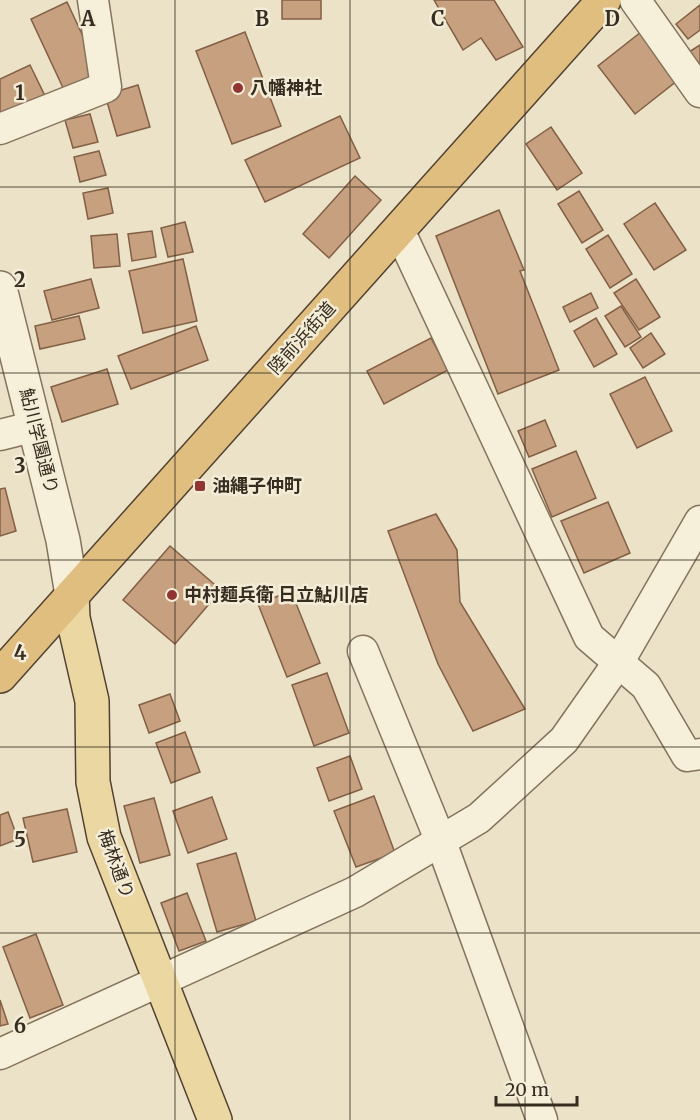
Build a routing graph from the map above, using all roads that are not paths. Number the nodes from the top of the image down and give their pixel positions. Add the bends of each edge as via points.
1 (93, 0) edge
2 (604, 0) edge
3 (635, 0) edge
4 (700, 92) edge
5 (0, 129) edge
6 (399, 230) junction
7 (0, 288) edge
8 (36, 426) junction
9 (0, 435) edge
10 (700, 521) edge
11 (72, 595) junction
12 (363, 651) dead end
13 (618, 663) junction
14 (0, 676) edge
15 (700, 754) edge
16 (441, 842) junction
17 (161, 980) junction
18 (0, 1054) edge
19 (215, 1120) edge
20 (542, 1120) edge

1 - 5 street via 106,87
2 - 6 highway, 陸前浜街道
3 - 4 street
6 - 11 highway, 陸前浜街道
6 - 13 street via 589,637
7 - 8 street, 鮎川学園通り
8 - 9 street
8 - 11 street, 鮎川学園通り
10 - 13 street
11 - 14 highway, 陸前浜街道
11 - 17 main road, 梅林通り via 73,618 92,701 93,782 104,837
12 - 16 street
13 - 15 street via 646,686 687,756
13 - 16 street via 564,740 479,818
16 - 17 street via 355,892
16 - 20 street
17 - 18 street
17 - 19 main road, 梅林通り

